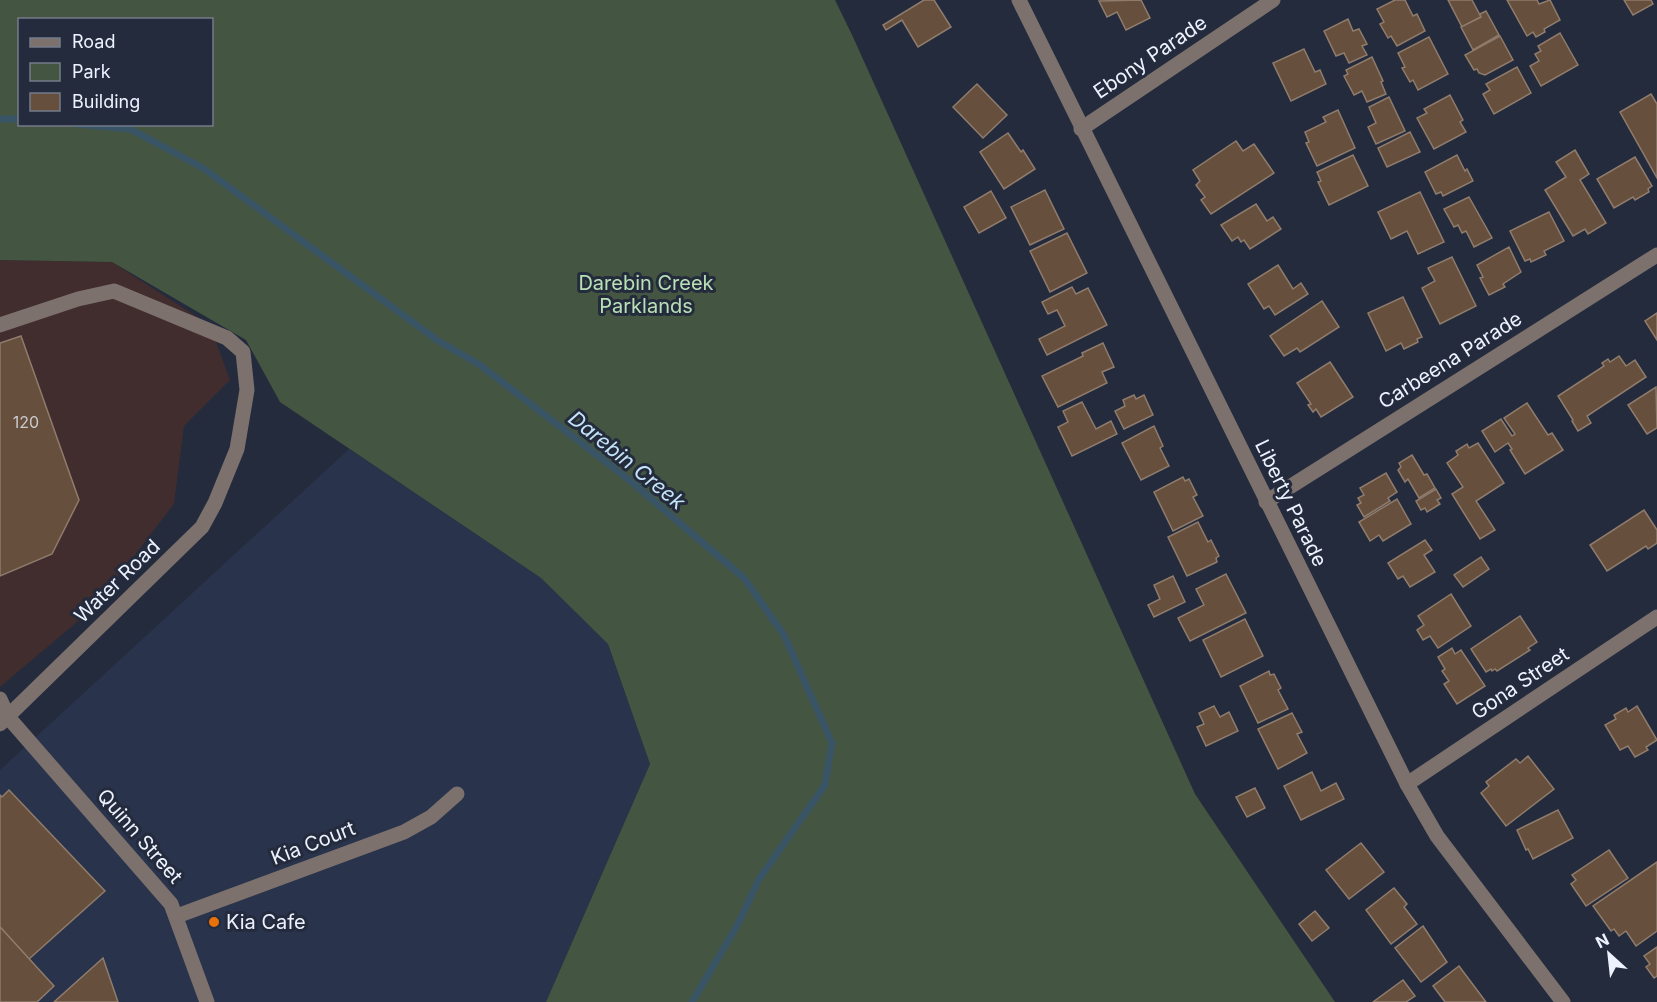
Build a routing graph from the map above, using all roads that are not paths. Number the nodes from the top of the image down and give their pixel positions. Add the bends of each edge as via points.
1 (1018, 0) edge
2 (1273, 0) edge
3 (1081, 129) junction
4 (1657, 255) edge
5 (0, 325) edge
6 (1266, 502) junction
7 (1657, 617) edge
8 (0, 699) edge
9 (4, 721) edge
10 (1407, 784) junction
11 (456, 794) dead end
12 (177, 916) junction
13 (207, 1002) edge
14 (1563, 1002) edge

1 - 3 street, Liberty Parade
2 - 3 street, Ebony Parade
3 - 6 street, Liberty Parade
4 - 6 street, Carbeena Parade
5 - 9 street, Water Road via 78,298 114,291 227,338 243,352 247,390 237,449 202,527
6 - 10 street, Liberty Parade
7 - 10 street, Gona Street
8 - 9 street, Quinn Street
9 - 12 street, Quinn Street via 171,904
10 - 14 street, Liberty Parade via 1437,836
11 - 12 street, Kia Court via 431,817 404,832
12 - 13 street, Quinn Street

